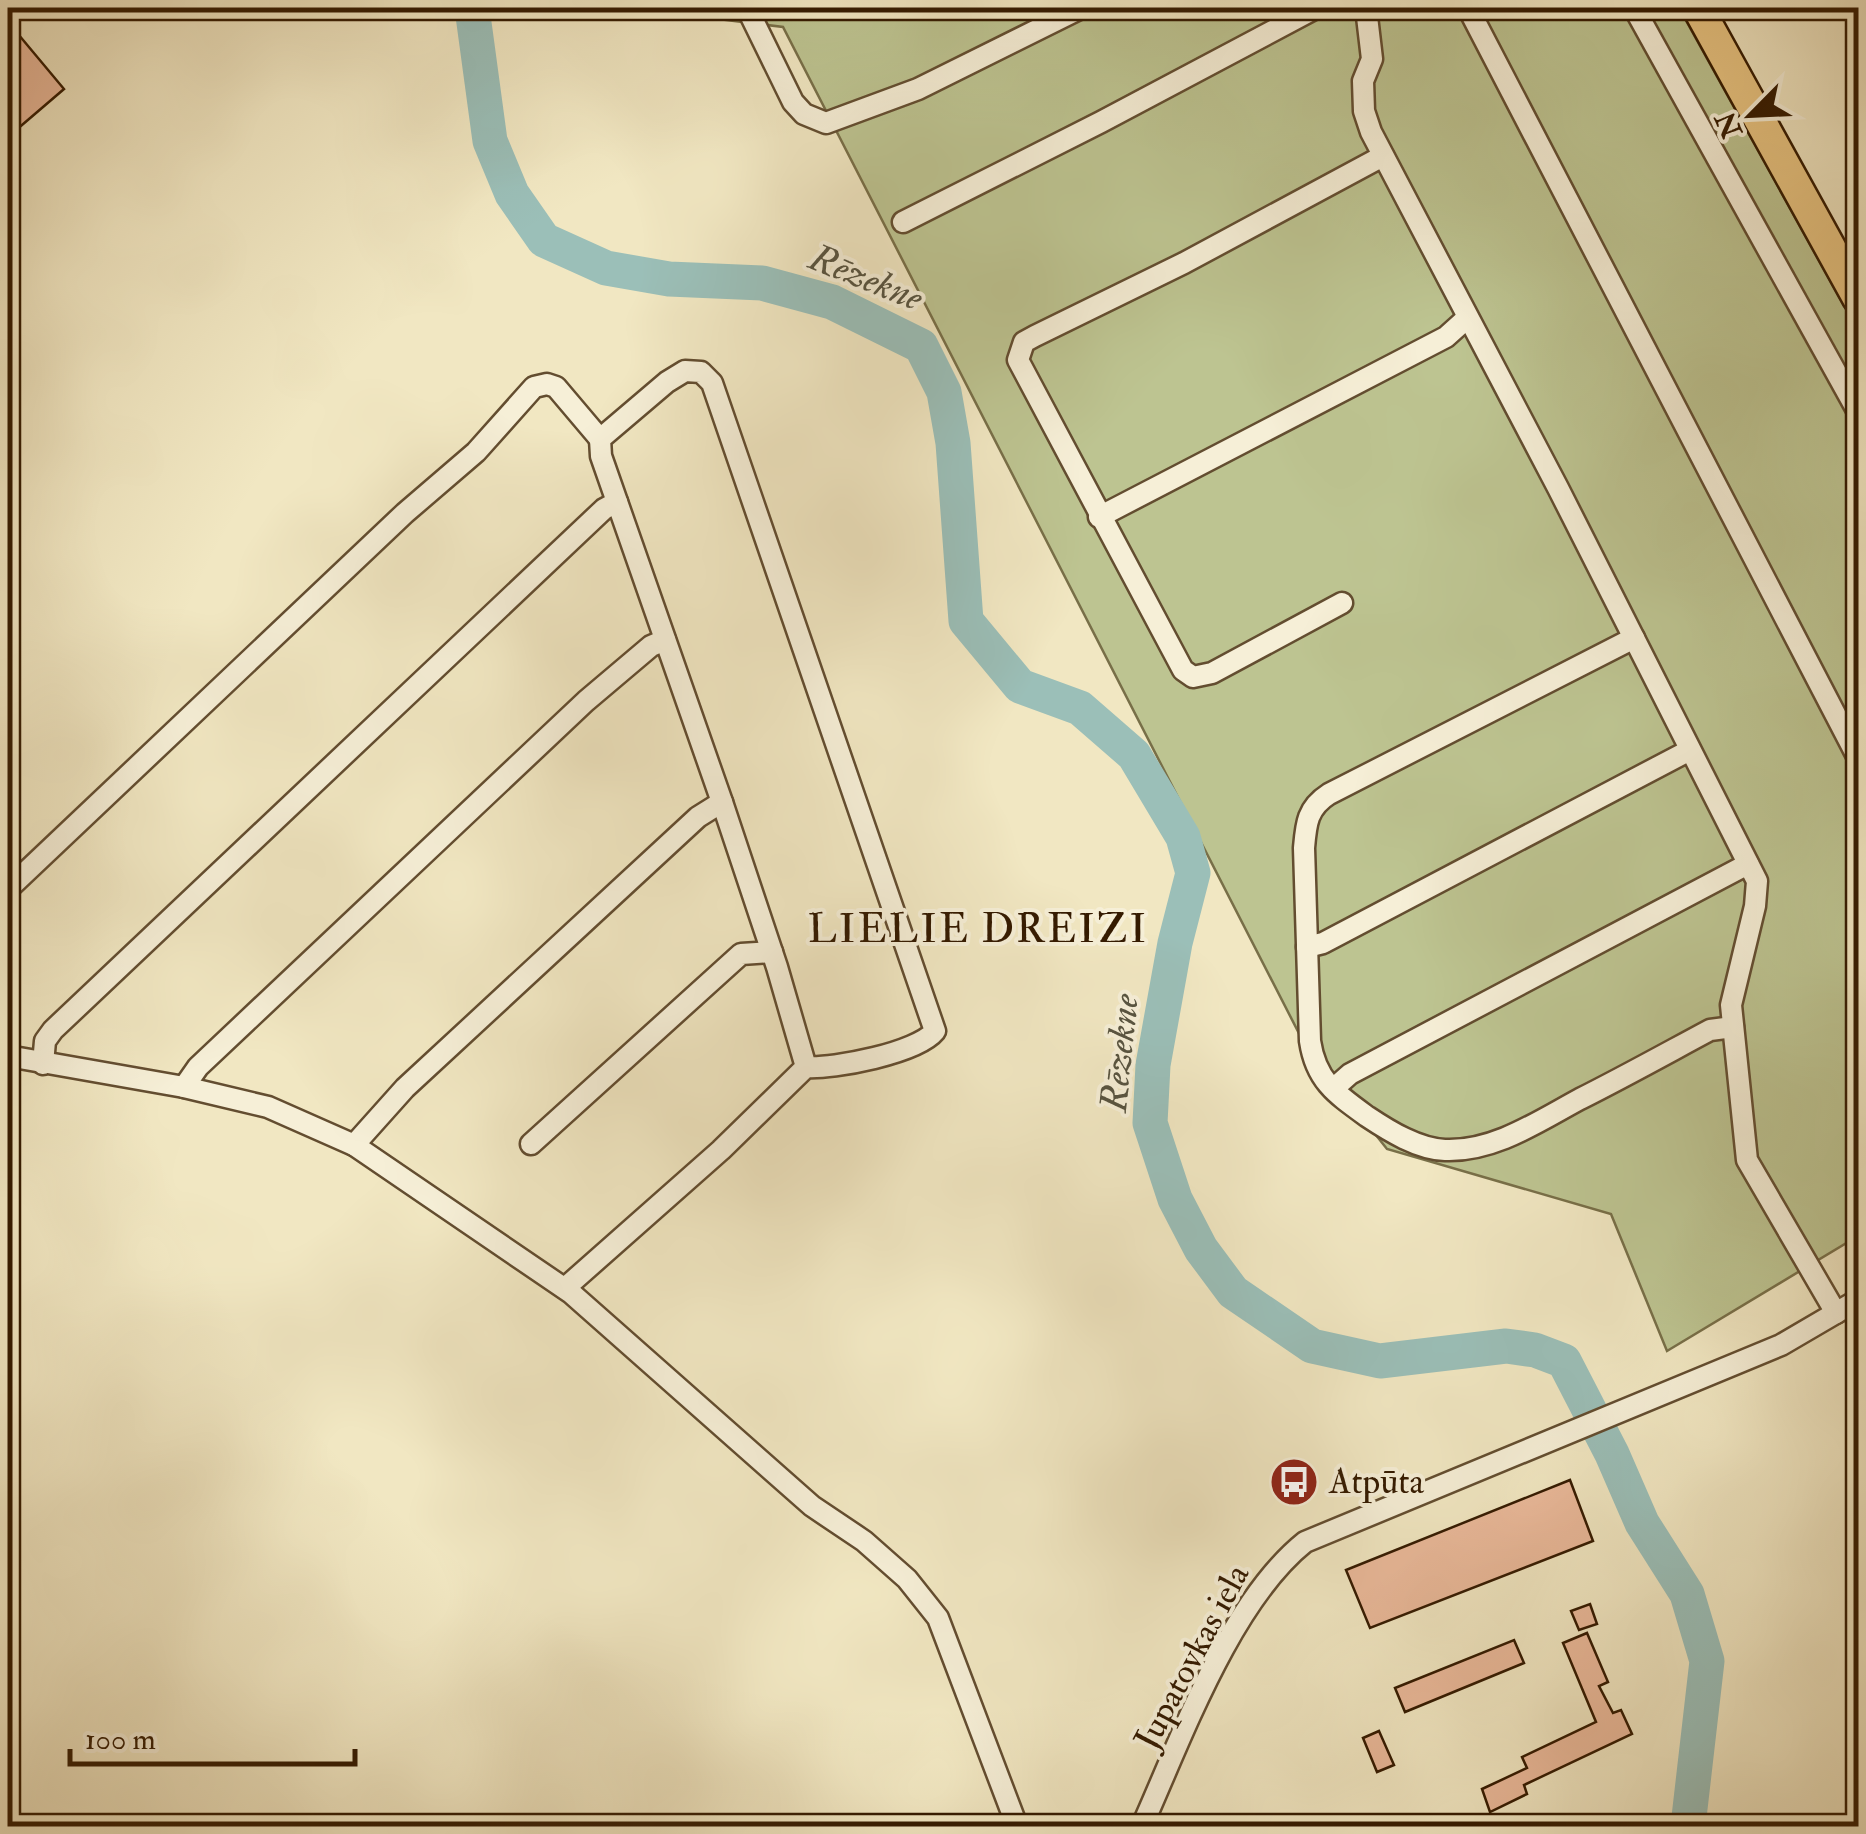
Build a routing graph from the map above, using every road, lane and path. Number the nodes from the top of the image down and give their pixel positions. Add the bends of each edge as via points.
1 (748, 8) edge
2 (1082, 8) edge
3 (1316, 8) edge
4 (1366, 8) edge
5 (1468, 8) edge
6 (1634, 8) edge
7 (1698, 8) edge
8 (1384, 156) junction
9 (903, 222) dead end
10 (1858, 298) edge
11 (1466, 319) junction
12 (1858, 412) edge
13 (600, 439) junction
14 (618, 502) junction
15 (1099, 517) junction
16 (1342, 603) dead end
17 (1634, 638) junction
18 (665, 640) junction
19 (1690, 750) junction
20 (1858, 758) edge
21 (722, 802) junction
22 (1748, 864) junction
23 (8, 889) edge
24 (1307, 946) junction
25 (772, 952) junction
26 (1733, 1027) junction
27 (8, 1056) edge
28 (42, 1064) junction
29 (806, 1067) junction
30 (184, 1087) junction
31 (1333, 1089) junction
32 (354, 1144) junction
33 (531, 1144) dead end
34 (565, 1288) junction
35 (1858, 1300) edge
36 (1836, 1313) junction
37 (1017, 1826) edge
38 (1142, 1826) edge

1 - 2 street via 793,102 826,123 918,90
3 - 9 street
4 - 8 street via 1372,58 1363,81 1364,111
5 - 20 street
6 - 12 street
7 - 10 main road
8 - 11 street
8 - 15 street via 1024,342 1018,360
11 - 15 street via 1428,346
11 - 17 street
13 - 14 street
13 - 23 street via 556,387 534,387 476,452
13 - 29 street via 685,371 701,372 712,383 936,1031 900,1049 828,1068
14 - 18 street
14 - 28 street via 521,584 53,1030
15 - 16 street via 1173,656 1193,677
17 - 19 street
17 - 24 street via 1318,801 1306,824
18 - 21 street
18 - 30 street via 586,701 198,1066
19 - 22 street
19 - 24 street
21 - 25 street
21 - 32 street via 531,968
22 - 26 street via 1757,881 1755,906 1731,1004
22 - 31 street via 1350,1074
24 - 31 street via 1312,1053
25 - 29 street
25 - 33 street via 740,954
26 - 31 street via 1710,1030 1512,1135 1461,1149 1416,1143 1382,1127
26 - 36 street via 1747,1160
27 - 28 street
28 - 30 street
29 - 34 street
30 - 32 street via 268,1107
32 - 34 street
34 - 37 street via 812,1506 907,1579 938,1618
35 - 36 street, Jupatovkas iela
36 - 38 street, Jupatovkas iela via 1781,1345 1304,1542 1252,1599 1234,1630

